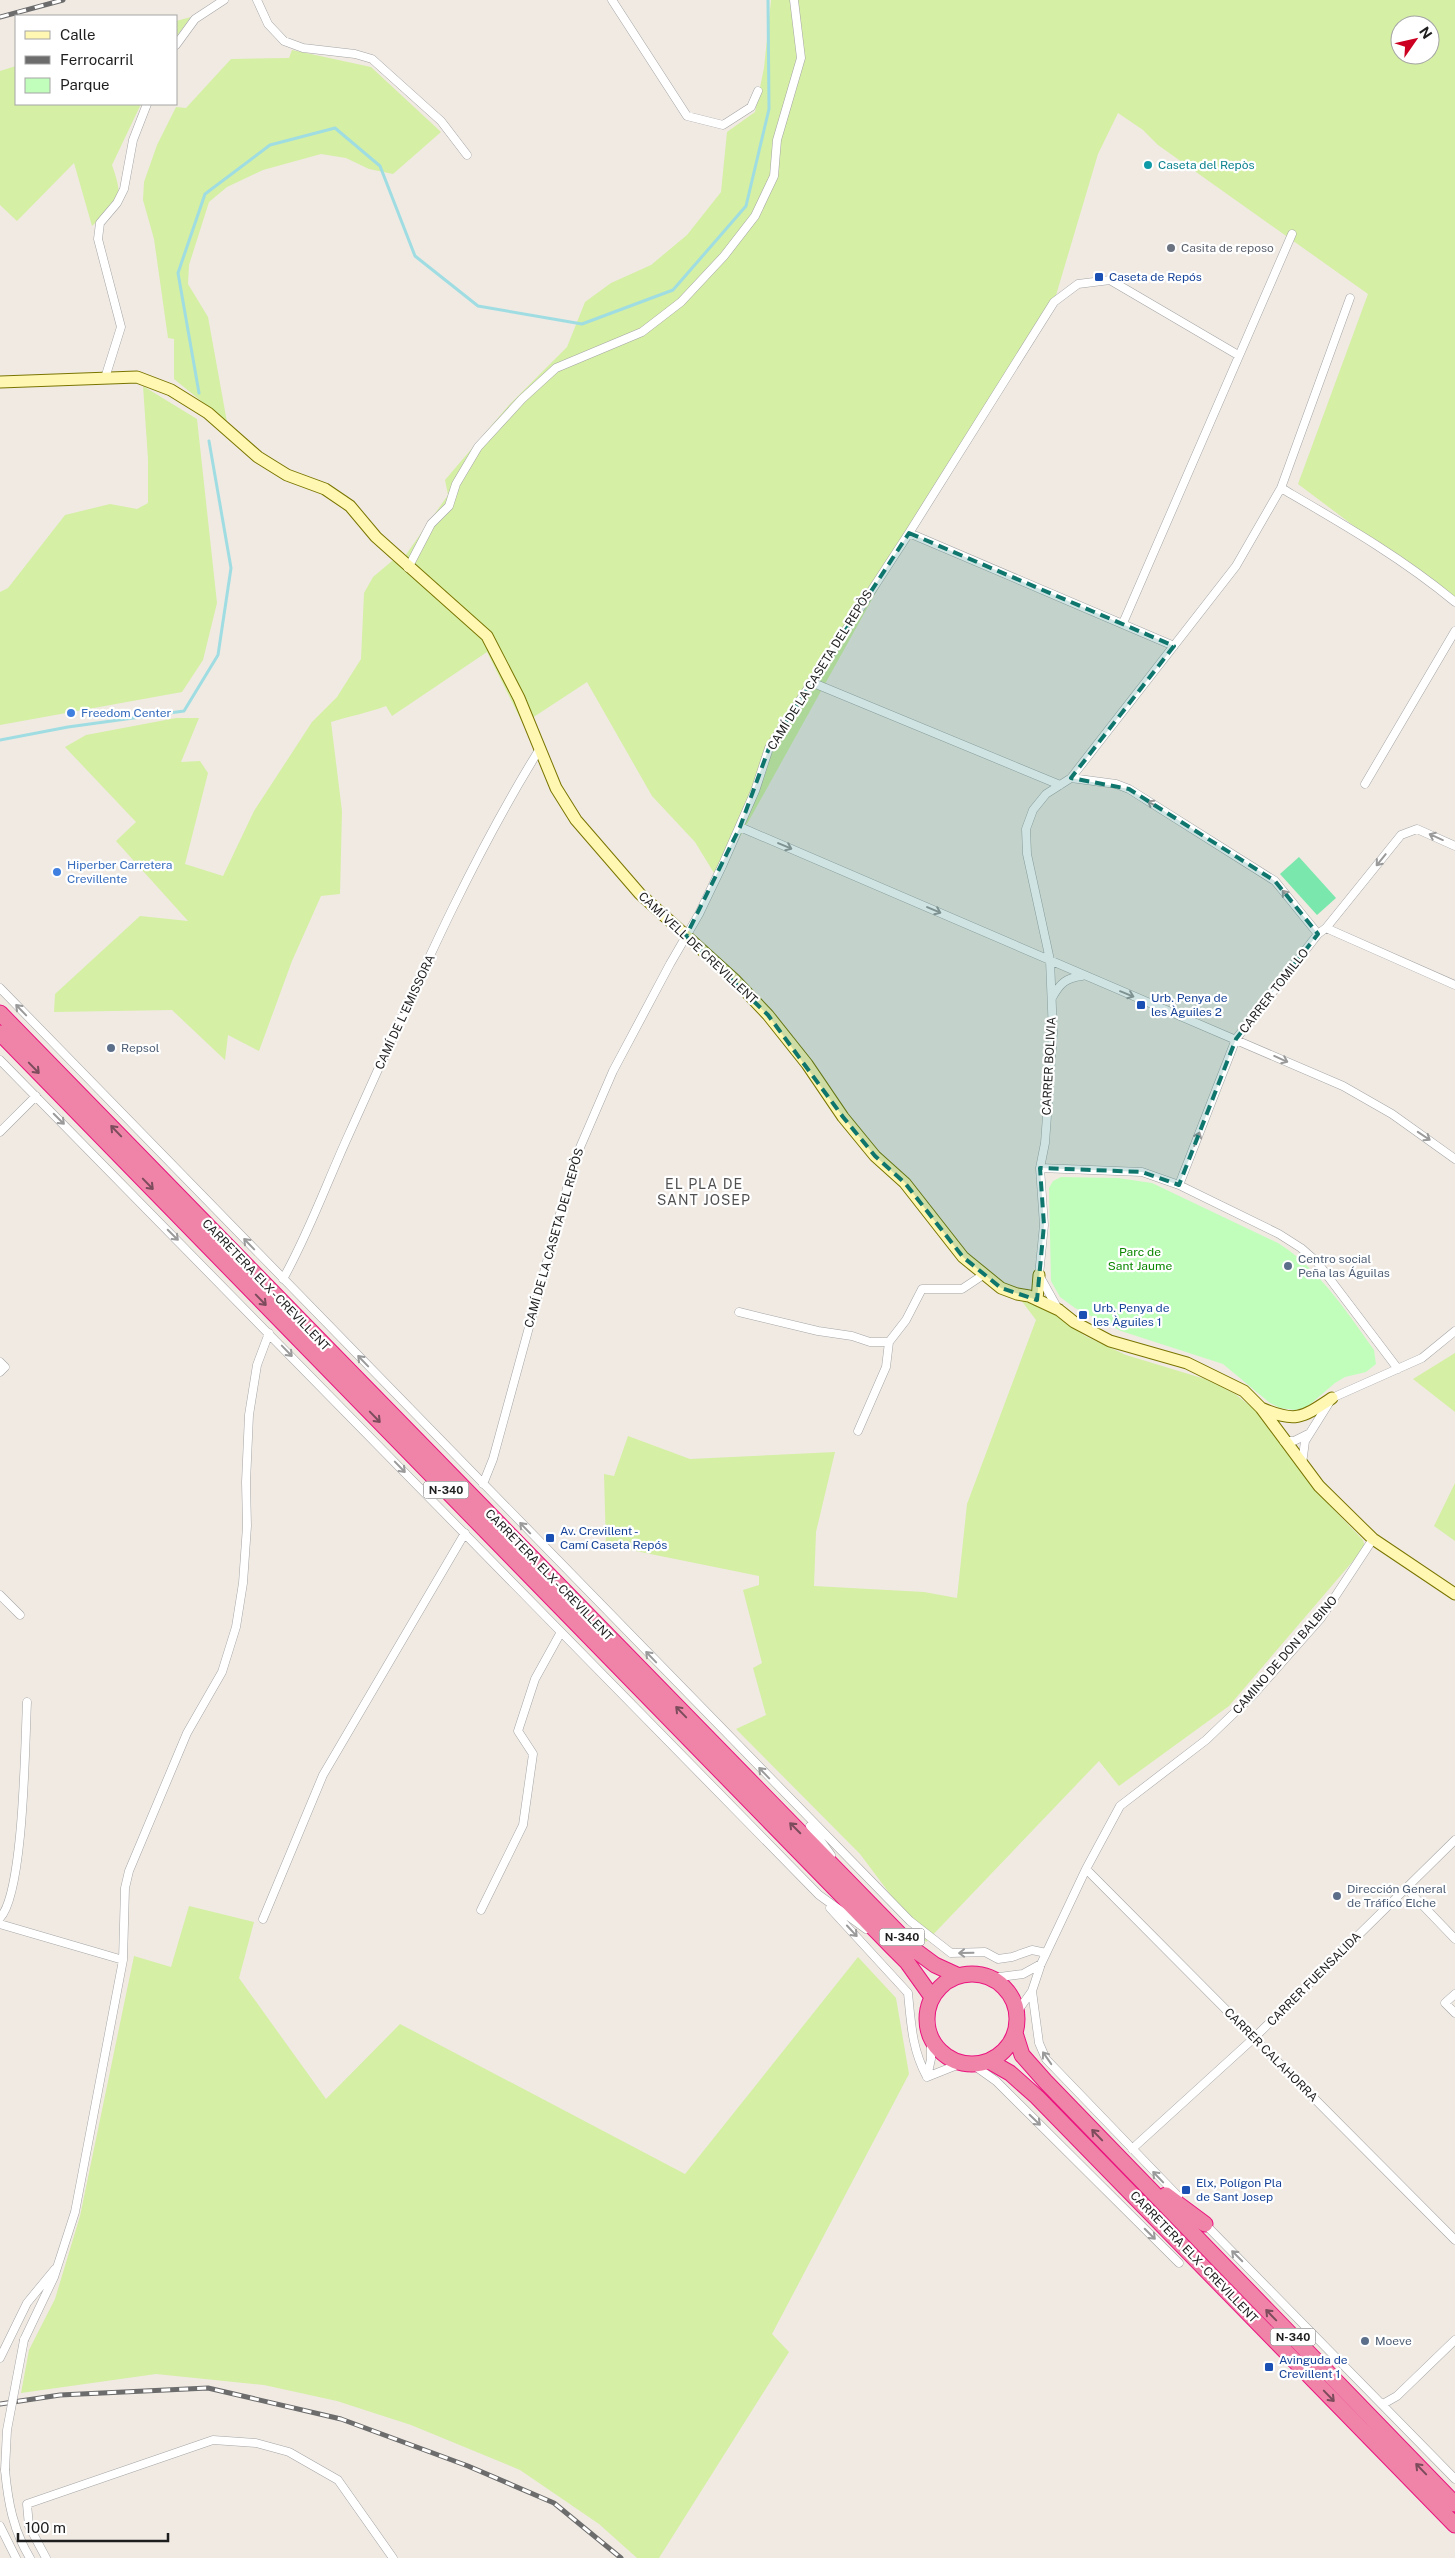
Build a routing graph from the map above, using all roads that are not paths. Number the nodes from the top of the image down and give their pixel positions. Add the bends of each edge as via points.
1 (224, 0) edge
2 (257, 0) edge
3 (612, 0) edge
4 (794, 0) edge
5 (178, 42) edge
6 (758, 91) dead end
7 (147, 105) edge
8 (466, 155) dead end
9 (1292, 234) dead end
10 (1350, 298) dead end
11 (1238, 355) junction
12 (105, 378) junction
13 (0, 382) edge
14 (1281, 488) junction
15 (909, 533) junction
16 (408, 568) junction
17 (1455, 602) edge
18 (1123, 623) junction
19 (1455, 631) edge
20 (1174, 646) junction
21 (812, 682) junction
22 (539, 750) junction
23 (1071, 778) junction
24 (1365, 784) dead end
25 (1060, 785) junction
26 (740, 827) junction
27 (1455, 846) edge
28 (1326, 928) junction
29 (1318, 934) junction
30 (686, 936) junction
31 (1050, 960) junction
32 (1082, 976) junction
33 (1455, 985) edge
34 (0, 988) edge
35 (1051, 998) junction
36 (0, 1012) edge
37 (0, 1033) edge
38 (1236, 1039) junction
39 (0, 1060) edge
40 (36, 1096) junction
41 (0, 1132) edge
42 (1455, 1159) edge
43 (1040, 1168) junction
44 (1179, 1184) junction
45 (1039, 1274) junction
46 (983, 1275) junction
47 (283, 1279) junction
48 (1037, 1300) junction
49 (1059, 1310) junction
50 (739, 1312) dead end
51 (1455, 1331) edge
52 (269, 1333) junction
53 (889, 1342) junction
54 (0, 1362) edge
55 (1398, 1369) junction
56 (0, 1372) edge
57 (1332, 1398) junction
58 (1261, 1408) junction
59 (1292, 1418) junction
60 (858, 1431) dead end
61 (1310, 1432) junction
62 (1283, 1439) junction
63 (1302, 1464) junction
64 (483, 1484) junction
65 (465, 1533) junction
66 (1373, 1540) junction
67 (1455, 1594) edge
68 (0, 1595) edge
69 (20, 1615) dead end
70 (561, 1632) junction
71 (27, 1702) dead end
72 (798, 1808) junction
73 (1455, 1840) edge
74 (1086, 1869) junction
75 (854, 1888) junction
76 (1406, 1888) junction
77 (818, 1895) junction
78 (481, 1910) dead end
79 (0, 1918) edge
80 (263, 1919) dead end
81 (0, 1924) edge
82 (1455, 1939) edge
83 (892, 1947) junction
84 (1046, 1953) junction
85 (123, 1960) junction
86 (1041, 1964) junction
87 (958, 1976) junction
88 (992, 1978) junction
89 (1032, 1991) junction
90 (1455, 1994) edge
91 (932, 1997) junction
92 (1017, 2012) junction
93 (1455, 2013) edge
94 (1015, 2033) junction
95 (931, 2038) junction
96 (1254, 2038) junction
97 (989, 2061) junction
98 (968, 2064) junction
99 (927, 2077) junction
100 (1132, 2149) junction
101 (1131, 2170) junction
102 (1205, 2224) junction
103 (1455, 2240) edge
104 (59, 2263) junction
105 (1179, 2263) dead end
106 (1455, 2340) edge
107 (0, 2358) edge
108 (1383, 2404) junction
109 (1455, 2478) edge
110 (1455, 2504) edge
111 (0, 2526) edge
112 (1455, 2526) edge
113 (16, 2558) edge
114 (30, 2558) edge
115 (46, 2558) edge
116 (392, 2558) edge

1 - 5 street via 195,19
2 - 8 street via 268,24 284,41 303,48 372,59 441,121
3 - 6 street via 687,116 723,125 751,107
4 - 16 street via 801,58 777,140 774,176 756,216 681,302 642,332 556,368 522,399 478,447 456,484 449,506 431,524
7 - 12 street via 133,140 124,189 100,224 98,239 121,327
9 - 11 street
10 - 14 street, CARRER BOLIVIA
11 - 15 street, CAMÍ DE LA CASETA DEL REPÒS via 1110,280 1078,284 1054,302
11 - 18 street
12 - 13 street, CAMÍ VELL DE CREVILLENT
12 - 16 street, CAMÍ VELL DE CREVILLENT via 137,377 172,390 208,413 258,457 287,475 325,489 350,506
14 - 17 street via 1369,539
14 - 20 street, CARRER BOLIVIA via 1236,566
15 - 18 street
15 - 21 street, CAMÍ DE LA CASETA DEL REPÒS
16 - 22 street, CAMÍ VELL DE CREVILLENT via 487,636 519,698
18 - 20 street
19 - 24 street
20 - 23 street, CARRER BOLIVIA
21 - 25 street
21 - 26 street, CAMÍ DE LA CASETA DEL REPÒS via 769,748
22 - 30 street, CAMÍ VELL DE CREVILLENT via 556,788 576,820 640,894
22 - 47 street, CAMÍ DE L'EMISSORA via 510,797 463,889
23 - 25 street, CARRER BOLIVIA
29 -> 23 street via 1274,881 1153,804 1116,784
25 - 31 street, CARRER BOLIVIA via 1033,810 1026,829 1027,854
26 - 30 street, CAMÍ DE LA CASETA DEL REPÒS
26 -> 31 street
27 -> 28 street, CARRER TOMILLO via 1417,829 1401,835
28 - 29 street, CARRER TOMILLO
28 - 33 street
29 - 38 street, CARRER TOMILLO
30 - 46 street, CAMÍ VELL DE CREVILLENT via 768,1015 875,1156 905,1183 963,1257
30 - 64 street, CAMÍ DE LA CASETA DEL REPÒS via 613,1072 575,1160 493,1459
31 - 32 street
31 - 35 street, CARRER BOLIVIA
32 - 35 street via 1069,978 1058,986
32 -> 38 street
47 -> 34 street
35 - 43 street, CARRER BOLIVIA via 1053,1033 1045,1143
75 -> 36 highway, CARRETERA ELX - CREVILLENT / N-340
37 -> 83 highway, CARRETERA ELX - CREVILLENT / N-340
38 -> 42 street via 1342,1086 1392,1114
44 -> 38 street, CARRER TOMILLO
39 - 40 street
40 - 41 street
40 -> 52 street
43 - 44 street via 1142,1172
43 - 45 street, CARRER BOLIVIA via 1044,1224
44 - 55 street via 1301,1248 1330,1278
45 - 48 street
45 - 49 street
46 - 48 street, CAMÍ VELL DE CREVILLENT via 1001,1288
46 - 53 street via 962,1289 922,1289 906,1320
64 -> 47 street
48 - 49 street, CAMÍ VELL DE CREVILLENT
49 - 58 street, CAMÍ VELL DE CREVILLENT via 1110,1341 1187,1363 1244,1391
50 - 53 street via 870,1342
51 - 55 street via 1422,1358
52 -> 65 street
52 - 85 street via 257,1365 249,1415 247,1526 236,1627 222,1672 187,1733 129,1871 125,1888
53 - 60 street via 886,1366
54 - 56 street via 5,1367
55 - 57 street
57 - 59 street via 1311,1412
57 - 61 street
58 - 59 street
58 - 62 street, CAMÍ VELL DE CREVILLENT
59 - 62 street
61 - 62 street via 1298,1440
61 - 63 street via 1305,1441
62 - 63 street, CAMÍ VELL DE CREVILLENT
63 - 66 street, CAMÍ VELL DE CREVILLENT via 1319,1486
72 -> 64 street
65 - 70 street
65 - 80 street via 323,1775
66 - 67 street, CAMÍ VELL DE CREVILLENT
66 - 74 street, CAMINO DE DON BALBINO via 1321,1618 1252,1695 1206,1740 1120,1806
68 - 69 street
70 - 77 street
70 - 78 street via 535,1678 518,1731 533,1754 523,1824
71 - 79 street via 20,1836 10,1897
72 - 75 street
84 -> 72 street via 1032,1950 998,1959 986,1952 952,1953 910,1921
73 - 76 street, CARRER FUENSALIDA
74 - 84 street, CAMINO DE DON BALBINO
74 - 96 street, CARRER CALAHORRA
75 - 87 highway, CARRETERA ELX - CREVILLENT / N-340 via 916,1951
76 - 82 street
76 - 96 street, CARRER FUENSALIDA
77 - 83 street
77 -> 99 street via 908,1993 914,2045
81 - 85 street
83 - 91 highway, CARRETERA ELX - CREVILLENT / N-340
84 - 86 street, CAMINO DE DON BALBINO
85 - 104 street via 75,2212
86 - 88 street via 1023,1974
86 - 89 street, CAMINO DE DON BALBINO
87 - 88 highway, N-340 via 972,1974
87 - 91 highway via 949,1980
88 - 92 highway via 1006,1989
89 - 92 street
100 -> 89 street via 1046,2059 1038,2043
90 - 93 street via 1445,2003
91 - 95 highway via 927,2021
92 - 94 highway, N-340
94 - 97 highway via 1007,2048
101 -> 94 highway, CARRETERA ELX - CREVILLENT / N-340 via 1022,2055
95 - 98 highway via 944,2054
95 - 99 street
96 - 100 street, CARRER FUENSALIDA
96 - 103 street, CARRER CALAHORRA
97 - 98 highway
97 -> 112 highway, CARRETERA ELX - CREVILLENT / N-340 via 1010,2073 1037,2097
98 - 99 street
98 -> 105 street via 996,2081
102 -> 100 street
101 - 102 highway
110 -> 101 highway, CARRETERA ELX - CREVILLENT / N-340
108 -> 102 street
104 - 107 street via 27,2303
104 - 114 street, bridge via 24,2340 8,2430 5,2470 9,2510
106 - 108 street via 1396,2396
108 - 109 street
111 - 113 street
115 - 116 street via 29,2526 28,2504 213,2440 256,2443 289,2452 338,2480

